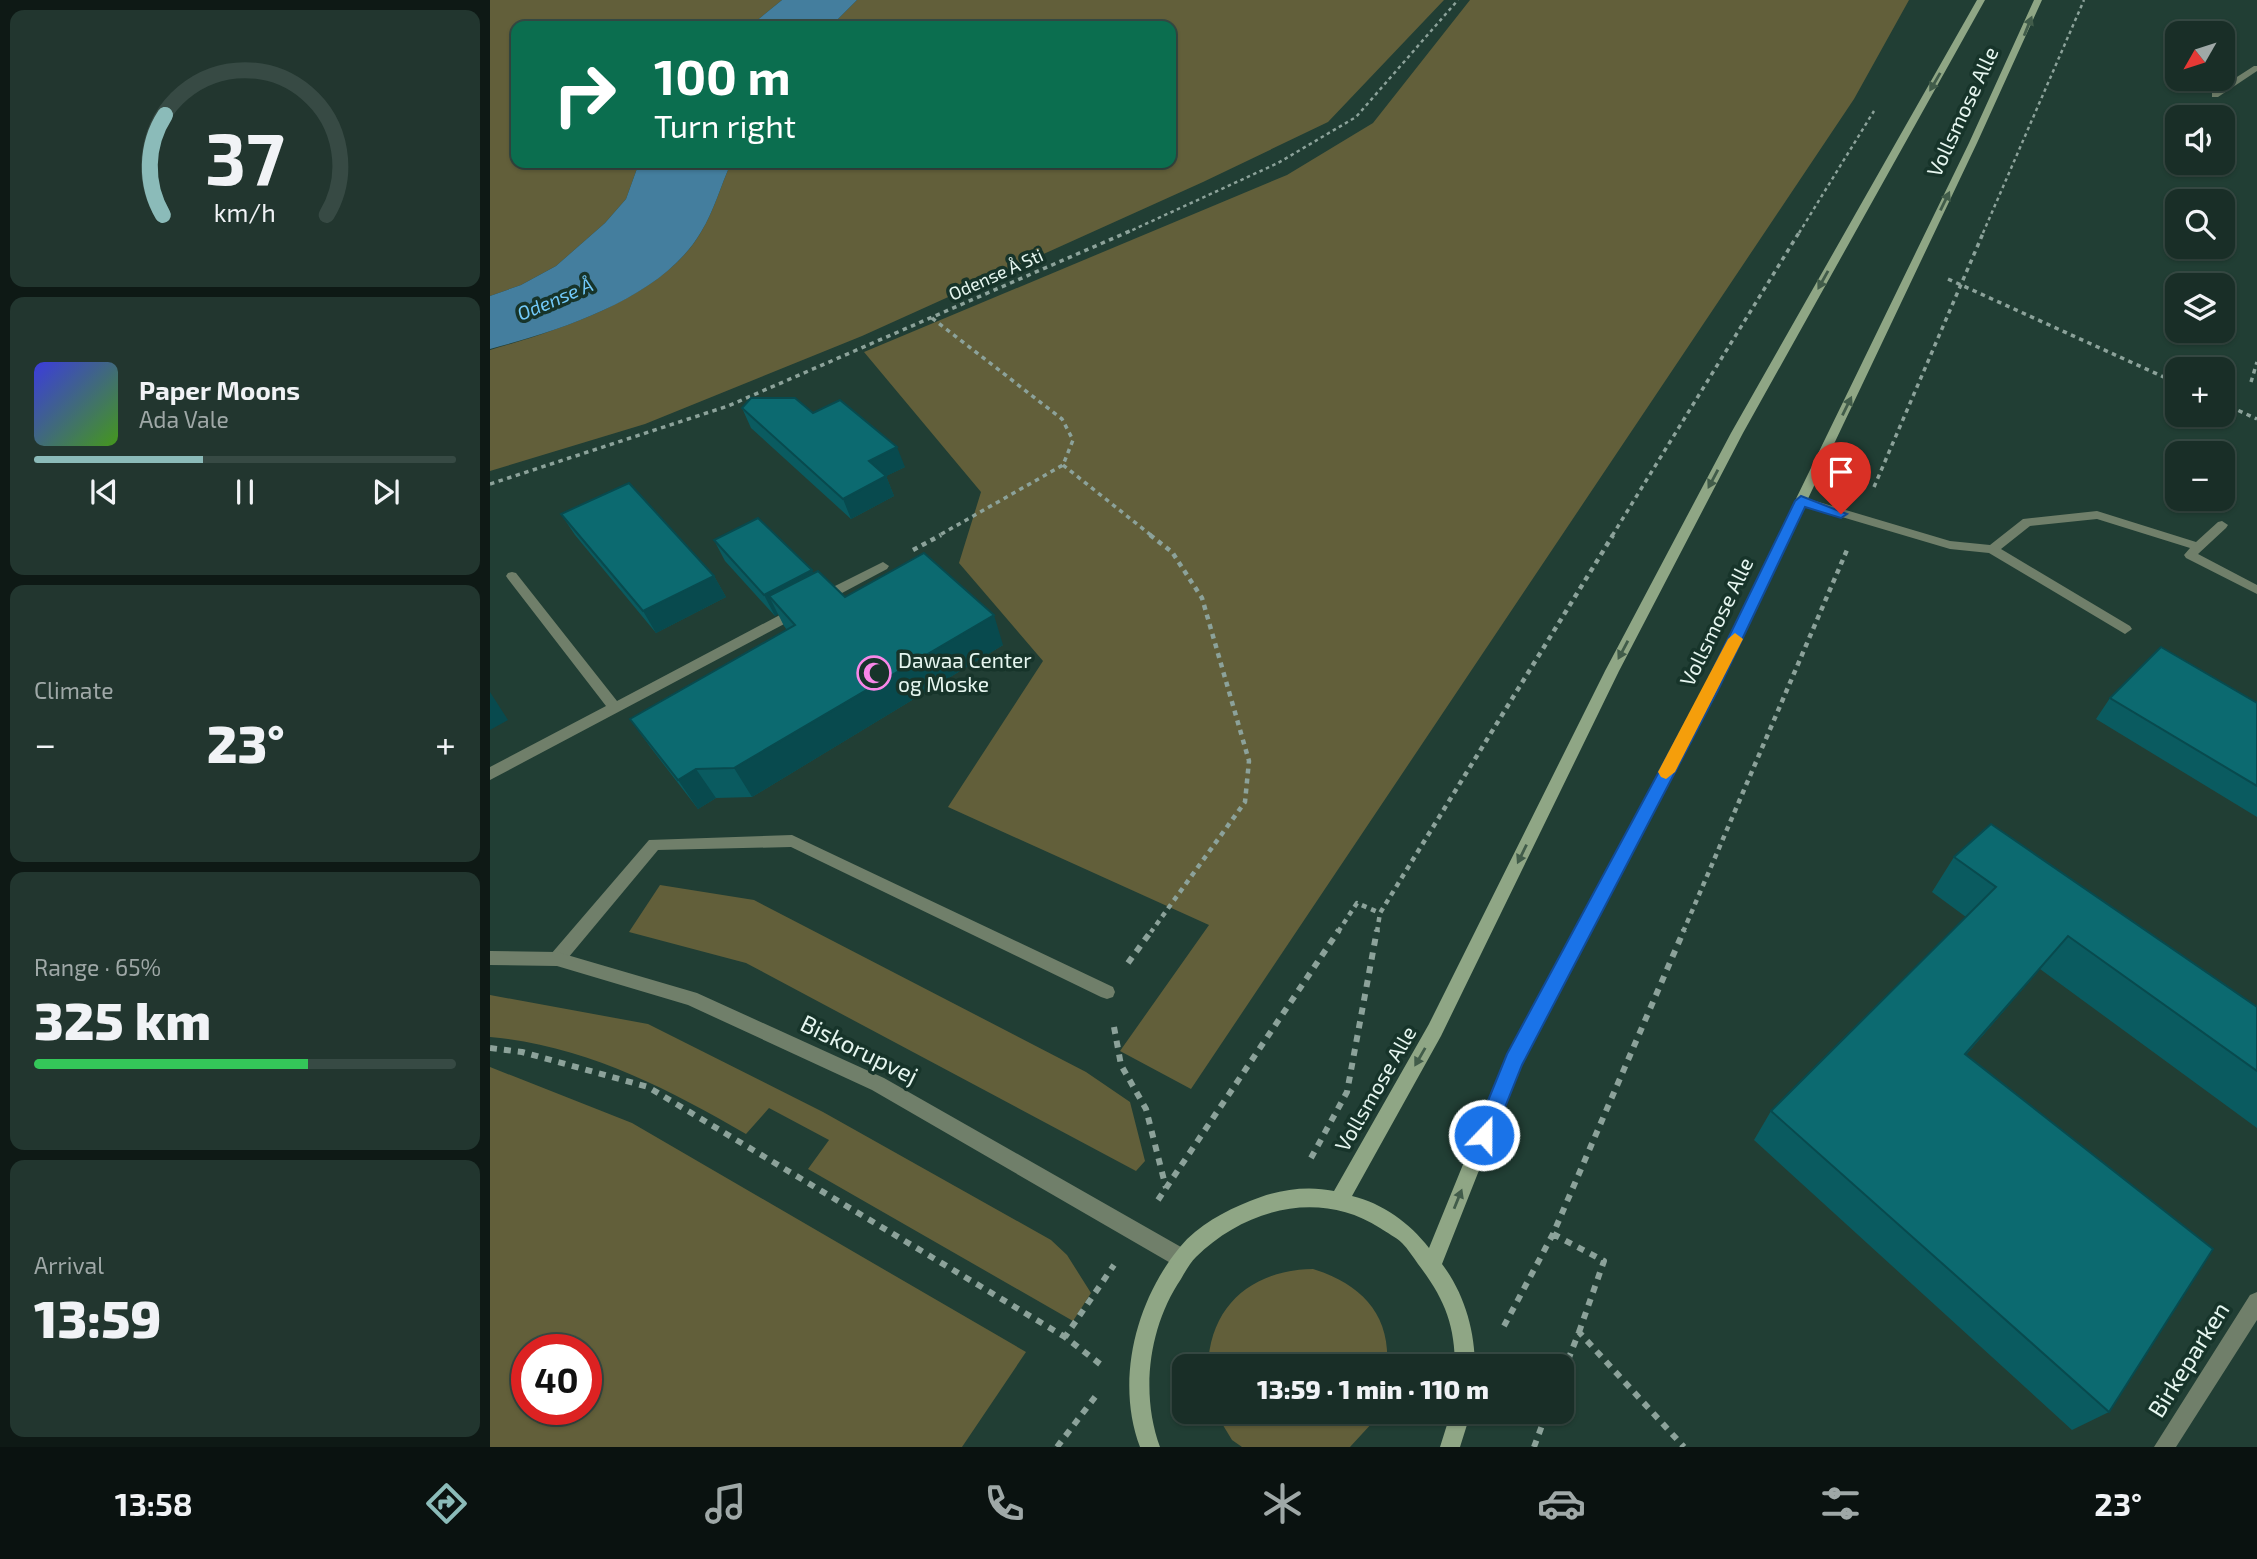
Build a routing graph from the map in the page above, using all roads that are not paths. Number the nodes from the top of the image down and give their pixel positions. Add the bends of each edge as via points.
1 (1981, 0) edge
2 (2038, 0) edge
3 (2257, 68) edge
4 (2215, 95) dead end
5 (1801, 501) junction
6 (2222, 525) dead end
7 (2199, 547) junction
8 (1992, 549) junction
9 (883, 566) road end
10 (512, 576) dead end
11 (2257, 590) edge
12 (2125, 629) dead end
13 (615, 708) junction
14 (490, 774) edge
15 (490, 958) edge
16 (557, 959) junction
17 (1107, 992) road end
18 (1340, 1198) junction
19 (1181, 1258) junction
20 (1433, 1262) junction
21 (2257, 1301) edge
22 (1466, 1354) edge
23 (1457, 1424) edge
24 (1150, 1447) edge
25 (1450, 1447) edge
26 (2164, 1447) edge

1 -> 18 street, Vollsmose Alle via 1737,433 1612,671 1435,1030
5 -> 2 street, Vollsmose Alle
3 - 4 street
5 - 8 street via 1950,545
20 -> 5 street, Vollsmose Alle via 1514,1060 1711,688
6 - 7 street
7 - 8 street via 2097,515 2027,522
7 - 11 street via 2190,555
8 - 12 street
9 - 13 street
10 - 13 street
13 - 14 street
15 - 16 street, Biskorupvej
16 - 17 street via 654,844 792,841
16 - 19 street, Biskorupvej via 691,998 878,1083
18 - 19 street via 1292,1196 1251,1206 1214,1227
18 - 20 street via 1375,1211 1407,1232
19 - 24 street via 1159,1292 1145,1331 1138,1382 1144,1435
20 - 22 street via 1455,1303
21 - 26 street, Birkeparken
23 - 25 street

